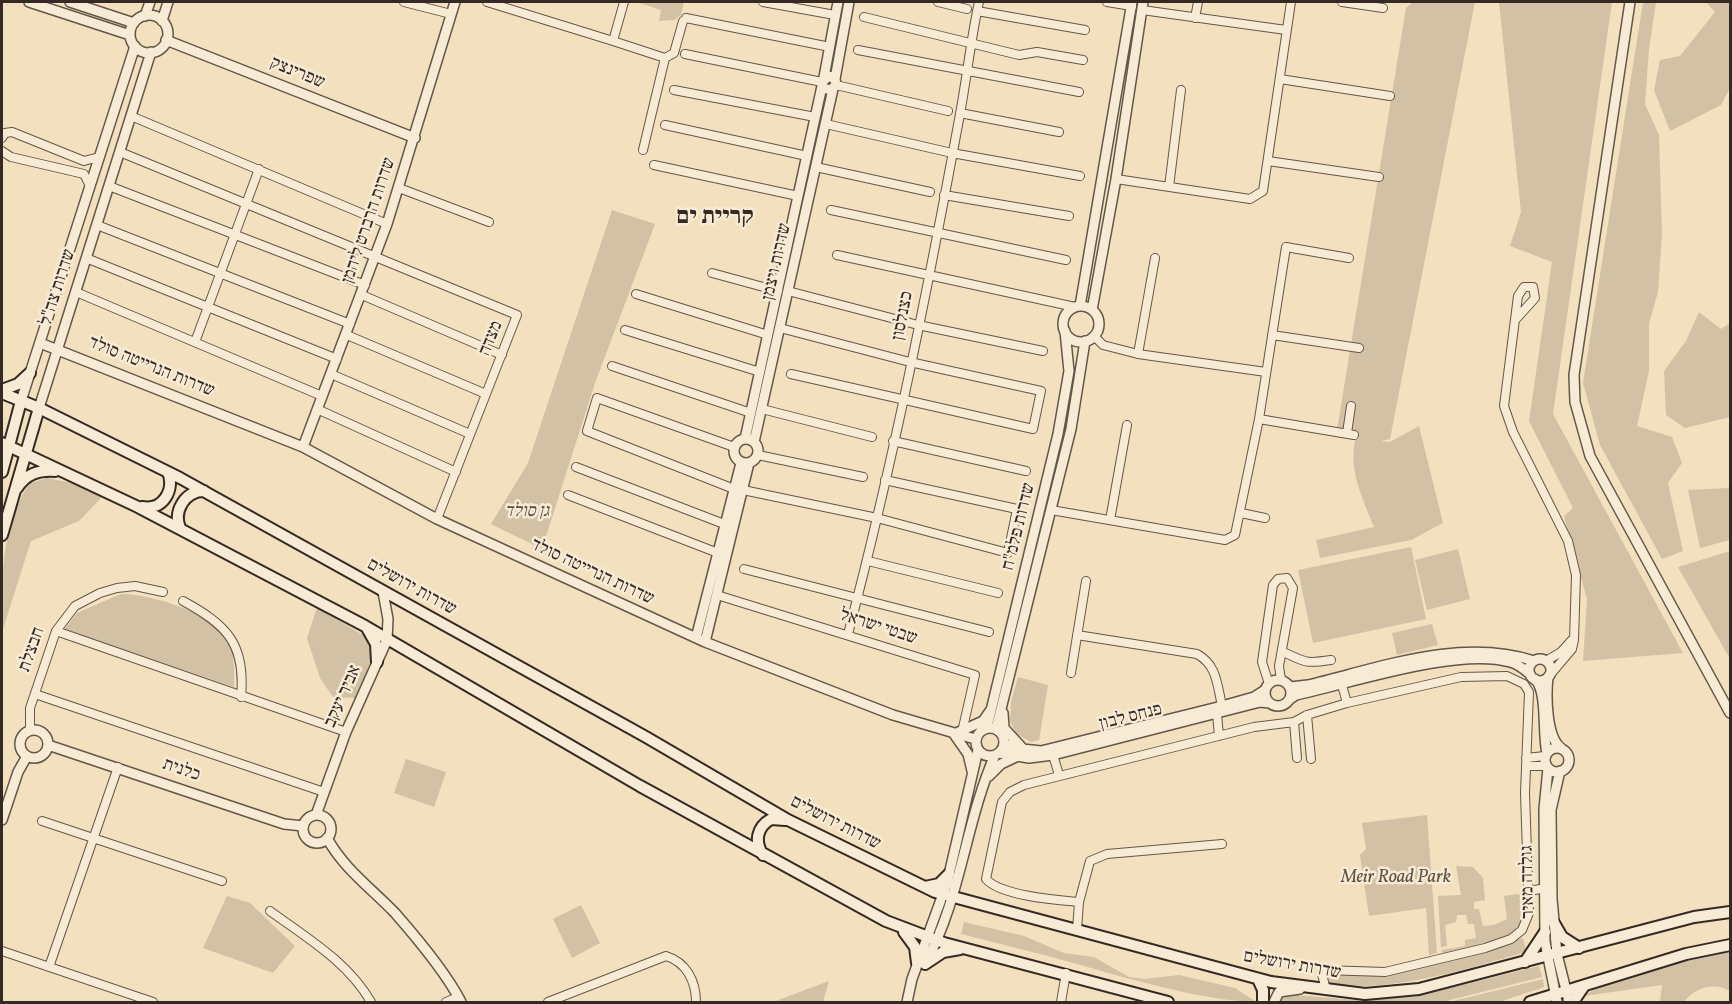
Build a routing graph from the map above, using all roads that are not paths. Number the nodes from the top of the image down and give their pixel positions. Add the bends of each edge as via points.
1 (29, 2) edge
2 (70, 2) edge
3 (150, 2) edge
4 (168, 2) edge
5 (404, 2) edge
6 (455, 2) edge
7 (487, 2) edge
8 (624, 2) edge
9 (763, 2) edge
10 (838, 2) edge
11 (849, 2) edge
12 (938, 2) edge
13 (979, 2) edge
14 (1107, 2) edge
15 (1198, 2) edge
16 (1291, 2) edge
17 (1342, 2) edge
18 (1630, 2) edge
19 (1132, 4) edge
20 (1143, 6) edge
21 (1383, 8) dead end
22 (967, 9) dead end
23 (977, 11) junction
24 (451, 14) junction
25 (835, 15) junction
26 (145, 16) junction
27 (864, 17) dead end
28 (1195, 18) junction
29 (162, 21) junction
30 (134, 22) junction
31 (1085, 30) dead end
32 (1286, 30) junction
33 (130, 35) junction
34 (166, 40) junction
35 (613, 41) junction
36 (972, 43) junction
37 (135, 46) junction
38 (830, 47) junction
39 (858, 50) dead end
40 (151, 52) junction
41 (685, 54) dead end
42 (665, 58) junction
43 (1083, 60) dead end
44 (967, 71) junction
45 (1280, 79) junction
46 (823, 82) junction
47 (835, 84) junction
48 (674, 90) dead end
49 (1181, 90) dead end
50 (1080, 92) dead end
51 (1390, 96) dead end
52 (948, 111) dead end
53 (960, 113) junction
54 (131, 116) junction
55 (815, 117) junction
56 (825, 124) junction
57 (665, 125) dead end
58 (1059, 132) dead end
59 (2, 138) edge
60 (415, 138) junction
61 (643, 150) dead end
62 (2, 151) edge
63 (120, 152) junction
64 (952, 153) junction
65 (807, 156) junction
66 (99, 157) junction
67 (1268, 160) junction
68 (654, 165) dead end
69 (816, 167) junction
70 (259, 169) junction
71 (1080, 176) dead end
72 (1379, 177) dead end
73 (1116, 179) junction
74 (90, 186) junction
75 (109, 186) junction
76 (1169, 187) junction
77 (399, 188) junction
78 (930, 192) dead end
79 (944, 195) junction
80 (798, 196) junction
81 (247, 203) junction
82 (831, 210) dead end
83 (1069, 216) dead end
84 (489, 222) dead end
85 (387, 224) junction
86 (97, 225) junction
87 (936, 233) junction
88 (235, 235) junction
89 (837, 255) dead end
90 (374, 257) junction
91 (86, 258) junction
92 (1155, 258) dead end
93 (1349, 258) dead end
94 (1066, 260) dead end
95 (220, 273) junction
96 (712, 273) dead end
97 (927, 276) junction
98 (363, 290) junction
99 (778, 291) junction
100 (788, 291) junction
101 (76, 292) junction
102 (636, 294) dead end
103 (208, 306) junction
104 (1078, 306) junction
105 (1092, 310) junction
106 (1517, 318) dead end
107 (351, 324) junction
108 (918, 325) junction
109 (780, 328) junction
110 (625, 330) dead end
111 (1065, 331) junction
112 (347, 335) junction
113 (768, 335) junction
114 (1272, 335) junction
115 (1090, 338) junction
116 (195, 342) junction
117 (40, 343) junction
118 (1359, 348) dead end
119 (57, 349) junction
120 (1043, 351) dead end
121 (1138, 354) junction
122 (502, 355) junction
123 (337, 359) junction
124 (910, 362) junction
125 (612, 366) dead end
126 (760, 372) junction
127 (1266, 372) junction
128 (30, 373) junction
129 (331, 374) junction
130 (791, 374) dead end
131 (2, 392) edge
132 (486, 394) junction
133 (322, 396) junction
134 (21, 401) junction
135 (902, 401) junction
136 (1350, 406) dead end
137 (39, 408) junction
138 (317, 409) junction
139 (762, 409) junction
140 (751, 413) junction
141 (1259, 419) junction
142 (1127, 425) dead end
143 (470, 434) junction
144 (872, 437) dead end
145 (750, 441) junction
146 (893, 441) junction
147 (5, 445) edge
148 (303, 447) junction
149 (734, 447) junction
150 (25, 454) junction
151 (758, 454) junction
152 (745, 463) junction
153 (576, 467) dead end
154 (1026, 471) dead end
155 (2, 472) edge
156 (61, 472) junction
157 (168, 472) junction
158 (456, 472) junction
159 (863, 477) dead end
160 (885, 480) junction
161 (738, 489) junction
162 (204, 491) junction
163 (13, 493) junction
164 (568, 495) dead end
165 (138, 507) junction
166 (1052, 510) junction
167 (1242, 513) junction
168 (1265, 518) dead end
169 (437, 519) junction
170 (877, 519) junction
171 (1110, 520) junction
172 (724, 524) junction
173 (180, 528) junction
174 (2, 535) edge
175 (718, 553) junction
176 (868, 561) junction
177 (744, 569) dead end
178 (1086, 581) dead end
179 (163, 592) dead end
180 (383, 592) junction
181 (998, 593) dead end
182 (717, 595) junction
183 (857, 600) junction
184 (183, 601) dead end
185 (365, 626) junction
186 (56, 631) junction
187 (989, 632) dead end
188 (1575, 633) junction
189 (848, 634) junction
190 (1077, 635) junction
191 (387, 640) junction
192 (701, 640) junction
193 (1283, 651) junction
194 (1331, 660) dead end
195 (1534, 661) junction
196 (1546, 661) junction
197 (377, 662) junction
198 (1071, 673) dead end
199 (1549, 676) junction
200 (1532, 677) junction
201 (1281, 680) junction
202 (1342, 685) junction
203 (1267, 687) junction
204 (1290, 687) junction
205 (1007, 688) junction
206 (35, 694) junction
207 (242, 697) junction
208 (1290, 699) junction
209 (1347, 703) junction
210 (994, 704) junction
211 (1270, 704) junction
212 (1219, 710) junction
213 (1731, 713) edge
214 (1307, 715) junction
215 (1294, 722) junction
216 (991, 728) junction
217 (30, 731) junction
218 (346, 732) junction
219 (958, 733) junction
220 (1219, 736) junction
221 (975, 739) junction
222 (1004, 743) junction
223 (48, 745) junction
224 (1560, 748) junction
225 (978, 750) junction
226 (1021, 753) junction
227 (997, 754) junction
228 (1053, 755) junction
229 (27, 756) junction
230 (1297, 758) dead end
231 (1311, 759) dead end
232 (1547, 761) junction
233 (1526, 762) junction
234 (118, 767) junction
235 (1560, 771) junction
236 (973, 775) junction
237 (1059, 775) junction
238 (983, 786) junction
239 (324, 792) junction
240 (6, 795) edge
241 (316, 814) junction
242 (2, 820) edge
243 (788, 820) junction
244 (42, 821) dead end
245 (303, 826) junction
246 (93, 838) junction
247 (327, 838) junction
248 (1222, 844) dead end
249 (1529, 854) junction
250 (763, 855) junction
251 (1545, 856) junction
252 (949, 874) junction
253 (222, 881) dead end
254 (922, 887) junction
255 (1546, 888) junction
256 (1529, 891) junction
257 (948, 895) junction
258 (1079, 902) junction
259 (270, 911) dead end
260 (1731, 912) edge
261 (1554, 924) junction
262 (899, 927) junction
263 (1077, 930) junction
264 (1545, 932) junction
265 (931, 939) junction
266 (1731, 945) edge
267 (963, 948) junction
268 (1579, 948) junction
269 (2, 951) edge
270 (1552, 955) junction
271 (1525, 962) junction
272 (921, 963) junction
273 (49, 967) junction
274 (1066, 973) junction
275 (1258, 979) junction
276 (1586, 984) junction
277 (1305, 989) junction
278 (1326, 990) junction
279 (1560, 996) edge
280 (459, 1000) edge
281 (153, 1002) edge
282 (371, 1002) edge
283 (446, 1002) edge
284 (548, 1002) edge
285 (696, 1002) edge
286 (907, 1002) edge
287 (1061, 1002) edge
288 (1168, 1002) edge
289 (1263, 1002) edge
290 (1274, 1002) edge
291 (1535, 1002) edge
292 (1571, 1002) edge

1 - 33 street
2 - 30 street
3 - 26 street
4 - 29 street
5 - 24 street
6 - 24 street, שדרות הרברט ליהמן
7 - 35 street
8 - 35 street
9 - 25 street
10 - 25 street, שדרות ויצמן
11 - 47 street, שדרות ויצמן
12 - 22 street
13 - 23 street, כצנלסון
14 - 19 street
15 - 28 street
16 - 32 street
17 - 21 street
18 - 213 street via 1574,375 1575,402 1590,456
19 - 104 street
20 - 28 street
20 - 73 street
23 - 31 street
23 - 36 street, כצנלסון
24 - 60 street, שדרות הרברט ליהמן
25 - 38 street, שדרות ויצמן
26 - 29 street
26 - 30 street
27 - 36 street
28 - 32 street
29 - 34 street via 167,30
30 - 33 street
32 - 45 street
33 - 37 street
34 - 40 street
34 - 60 street, שפרינצק
35 - 42 street
36 - 43 street via 1019,55 1037,52
36 - 44 street, כצנלסון
37 - 40 street
37 - 66 street, שדרות צה"ל
38 - 42 street via 684,19 674,53
38 - 46 street, שדרות ויצמן
39 - 44 street
40 - 54 street, שדרות צה"ל
41 - 46 street
42 - 61 street
44 - 50 street
44 - 53 street, כצנלסון
45 - 51 street
45 - 67 street
46 - 47 street via 831,76
46 - 55 street, שדרות ויצמן
47 - 52 street
47 - 56 street, שדרות ויצמן
48 - 55 street
49 - 76 street
53 - 58 street
53 - 64 street, כצנלסון
54 - 63 street, שדרות צה"ל
54 - 70 street
55 - 65 street, שדרות ויצמן
56 - 64 street
56 - 69 street, שדרות ויצמן
57 - 65 street
59 - 66 street via 8,132 16,133 84,161
60 - 77 street, שדרות הרברט ליהמן
62 - 74 street via 11,157 84,174
63 - 75 street, שדרות צה"ל
63 - 81 street, מצדה
64 - 71 street
64 - 79 street, כצנלסון
65 - 80 street, שדרות ויצמן
66 - 74 street, שדרות צה"ל
67 - 72 street
67 - 76 street via 1263,191 1250,199
68 - 80 street
69 - 78 street
69 - 100 street, שדרות ויצמן
70 - 81 street
70 - 85 street
73 - 76 street
73 - 105 street
74 - 117 street, שדרות צה"ל
75 - 86 street, שדרות צה"ל
75 - 88 street
77 - 84 street
77 - 85 street, שדרות הרברט ליהמן
79 - 83 street
79 - 87 street, כצנלסון
80 - 99 street, שדרות ויצמן
81 - 88 street
81 - 90 street, מצדה
82 - 87 street
85 - 90 street, שדרות הרברט ליהמן
86 - 91 street, שדרות צה"ל
86 - 95 street
87 - 94 street
87 - 97 street, כצנלסון
88 - 95 street
88 - 98 street
89 - 97 street
90 - 98 street, שדרות הרברט ליהמן
90 - 122 street, מצדה via 517,315
91 - 101 street, שדרות צה"ל
91 - 103 street
92 - 121 street
93 - 114 street via 1286,248
95 - 103 street
95 - 107 street
96 - 99 street
97 - 104 street
97 - 108 street, כצנלסון
98 - 107 street, שדרות הרברט ליהמן
98 - 122 street
99 - 113 street, שדרות ויצמן
100 - 108 street
100 - 109 street, שדרות ויצמן
101 - 116 street
101 - 119 street, שדרות צה"ל
102 - 113 street
103 - 116 street
103 - 123 street
104 - 105 street
104 - 111 street via 1066,314
105 - 115 street via 1099,325
106 - 188 street via 1504,406 1573,556 1577,594
107 - 112 street, שדרות הרברט ליהמן
108 - 120 street
108 - 124 street, כצנלסון
109 - 124 street
109 - 139 street, שדרות ויצמן
110 - 126 street
111 - 115 street via 1072,339
111 - 210 street, שדרות פלמ"ח via 1068,371 1058,434
112 - 123 street, שדרות הרברט ליהמן
112 - 132 street
113 - 126 street, שדרות ויצמן
114 - 118 street
114 - 127 street
115 - 121 street
115 - 166 street, שדרות פלמ"ח
116 - 133 street
117 - 119 street, שדרות הנרייטה סולד
117 - 128 street, שדרות צה"ל
119 - 137 street, שדרות צה"ל
119 - 148 street, שדרות הנרייטה סולד
121 - 127 street
122 - 132 street, מצדה
123 - 129 street, שדרות הרברט ליהמן
124 - 135 street, כצנלסון
124 - 135 street via 1041,391 1033,429
125 - 140 street
126 - 140 street, שדרות ויצמן
127 - 141 street
128 - 131 main road
128 - 134 street, שדרות צה"ל
129 - 133 street, שדרות הרברט ליהמן
129 - 143 street
130 - 135 street
131 - 134 main road, שדרות ירושלים
132 - 143 street, מצדה
133 - 138 street, שדרות הרברט ליהמן
134 - 137 main road, שדרות ירושלים
134 - 147 main road, שדרות צה"ל
135 - 146 street, כצנלסון
136 - 141 street via 1350,434
137 - 150 main road, שדרות צה"ל
137 - 157 main road, שדרות ירושלים
138 - 148 street, שדרות הרברט ליהמן
138 - 158 street
139 - 144 street
139 - 145 street, שדרות ויצמן
140 - 145 street, שדרות ויצמן
141 - 167 street
142 - 171 street
143 - 158 street, מצדה
145 - 149 street
145 - 151 street
146 - 154 street
146 - 160 street, כצנלסון
147 - 150 main road
147 - 155 main road, שדרות צה"ל
148 - 169 street, שדרות הנרייטה סולד
149 - 152 street via 736,458
149 - 161 street via 597,398 587,431
150 - 156 main road
150 - 163 main road, שדרות צה"ל
151 - 152 street
151 - 159 street
152 - 161 street
153 - 172 street
156 - 163 main road via 40,471 26,477
156 - 165 main road
157 - 162 main road, שדרות ירושלים
157 - 165 main road via 171,486 163,502
158 - 169 street, מצדה
160 - 170 street, כצנלסון
160 - 170 street via 1017,509 1008,553
161 - 170 street
161 - 172 street
161 - 182 street
162 - 173 main road via 193,492 184,501 178,515
162 - 180 main road, שדרות ירושלים
163 - 174 main road, שדרות צה"ל
164 - 175 street
165 - 173 main road
166 - 171 street
166 - 205 street, שדרות פלמ"ח
167 - 168 street
167 - 171 street via 1235,535 1226,540
169 - 192 street, שדרות הנרייטה סולד
170 - 176 street, כצנלסון
172 - 175 street
173 - 185 main road
175 - 192 street
176 - 181 street
176 - 183 street, כצנלסון
177 - 183 street
178 - 190 street
179 - 186 street, חבצלת via 135,586 100,593 75,606
180 - 191 street, אביר יעקב
180 - 243 main road, שדרות ירושלים
182 - 189 street, שבטי ישראל
182 - 192 street
183 - 187 street
183 - 189 street, כצנלסון
184 - 207 street via 222,626 234,641 243,679
185 - 191 main road
185 - 197 main road via 376,644
186 - 206 street, חבצלת
186 - 207 street
188 - 196 street via 1570,644
188 - 199 street via 1572,649
189 - 219 street, שבטי ישראל via 975,675
190 - 198 street
190 - 212 street via 1197,654 1215,672
191 - 197 street, אביר יעקב
191 - 250 main road
192 - 219 street, שדרות הנרייטה סולד via 893,715
193 - 194 street via 1309,663
193 - 201 street
193 - 203 street via 1293,588 1287,578 1278,579 1273,585 1262,662
195 - 196 street
195 - 200 street via 1529,667
195 - 204 street via 1507,654 1440,655
196 - 199 street
197 - 218 street, אביר יעקב
199 - 200 street via 1540,681
199 - 224 street via 1549,726 1553,741
200 - 202 street via 1516,664 1502,660 1448,661
200 - 232 street, גולדה מאיר via 1542,698
201 - 203 street
201 - 204 street
202 - 208 street
202 - 209 street
203 - 211 street
203 - 212 street, פנחס לבון via 1254,697
204 - 208 street
205 - 216 street, שדרות פלמ"ח
205 - 226 street via 1004,728
206 - 217 street, חבצלת via 28,718
206 - 239 street
207 - 218 street
208 - 211 street via 1281,706
209 - 214 street
209 - 233 street via 1461,677 1518,679 1529,692
210 - 216 street, שדרות פלמ"ח
210 - 219 street via 983,721
211 - 212 street, פנחס לבון via 1260,702
212 - 220 street
212 - 226 street, פנחס לבון
212 - 228 street, פנחס לבון
214 - 215 street
214 - 231 street
215 - 220 street
215 - 230 street
216 - 221 street via 980,731
216 - 222 street via 1003,736
217 - 223 street via 41,732
217 - 229 street via 20,745
218 - 239 street, אביר יעקב
219 - 221 street, שדרות הנרייטה סולד
219 - 236 street
220 - 237 street
221 - 225 street
222 - 226 street, פנחס לבון
222 - 227 street
223 - 229 street via 42,755
223 - 234 street, כלנית
224 - 232 street via 1554,748
224 - 235 street via 1569,762
225 - 227 street via 984,755
225 - 236 street
226 - 227 street, פנחס לבון
226 - 228 street, פנחס לבון
226 - 238 street via 1001,764
227 - 238 street
228 - 237 street
229 - 240 street
232 - 233 street
232 - 235 street
232 - 251 street, גולדה מאיר
233 - 249 street
234 - 245 street, כלנית via 284,824
234 - 246 street
235 - 261 street, גולדה מאיר via 1551,810
236 - 252 street
237 - 258 street via 1024,785 1010,792 1002,802 986,879 1024,894
238 - 257 street
239 - 241 street, אביר יעקב
240 - 242 street
241 - 245 street via 307,818
241 - 247 street via 328,821 331,830
243 - 250 main road via 771,819 761,828 758,841
243 - 254 main road, שדרות ירושלים
244 - 246 street
245 - 247 street via 310,842 319,843
246 - 253 street
246 - 273 street
247 - 280 street via 348,868 395,914
248 - 258 street via 1098,857 1087,868
249 - 251 street
249 - 256 street
250 - 262 main road
251 - 255 street, גולדה מאיר
252 - 254 main road via 939,884
252 - 257 street
254 - 257 main road, שדרות ירושלים
255 - 256 street
255 - 264 street, גולדה מאיר
256 - 278 street via 1529,913 1522,930 1512,939 1385,972 1329,968 1322,974
257 - 263 main road, שדרות ירושלים
257 - 265 street
258 - 263 street
259 - 282 street via 335,957
260 - 268 main road, שדרות ירושלים via 1694,917
261 - 268 main road via 1562,937
261 - 270 street, גולדה מאיר
262 - 265 main road
262 - 272 main road via 912,941
263 - 275 main road, שדרות ירושלים
264 - 270 street, גולדה מאיר
264 - 271 main road
265 - 267 main road
265 - 272 street
266 - 276 main road
267 - 272 main road via 942,952
267 - 274 main road
268 - 270 main road, שדרות ירושלים
269 - 273 street
270 - 271 main road, שדרות ירושלים
270 - 279 street, גולדה מאיר
271 - 278 main road, שדרות ירושלים via 1419,989 1365,994
272 - 286 street via 912,979
273 - 281 street
274 - 287 street
274 - 288 main road
275 - 277 main road, שדרות ירושלים
275 - 289 main road
276 - 279 main road
276 - 292 main road
277 - 278 main road, שדרות ירושלים
277 - 290 street via 1279,992
279 - 291 main road
279 - 292 street, גולדה מאיר
280 - 283 street
284 - 285 street via 666,956 679,960 691,977

